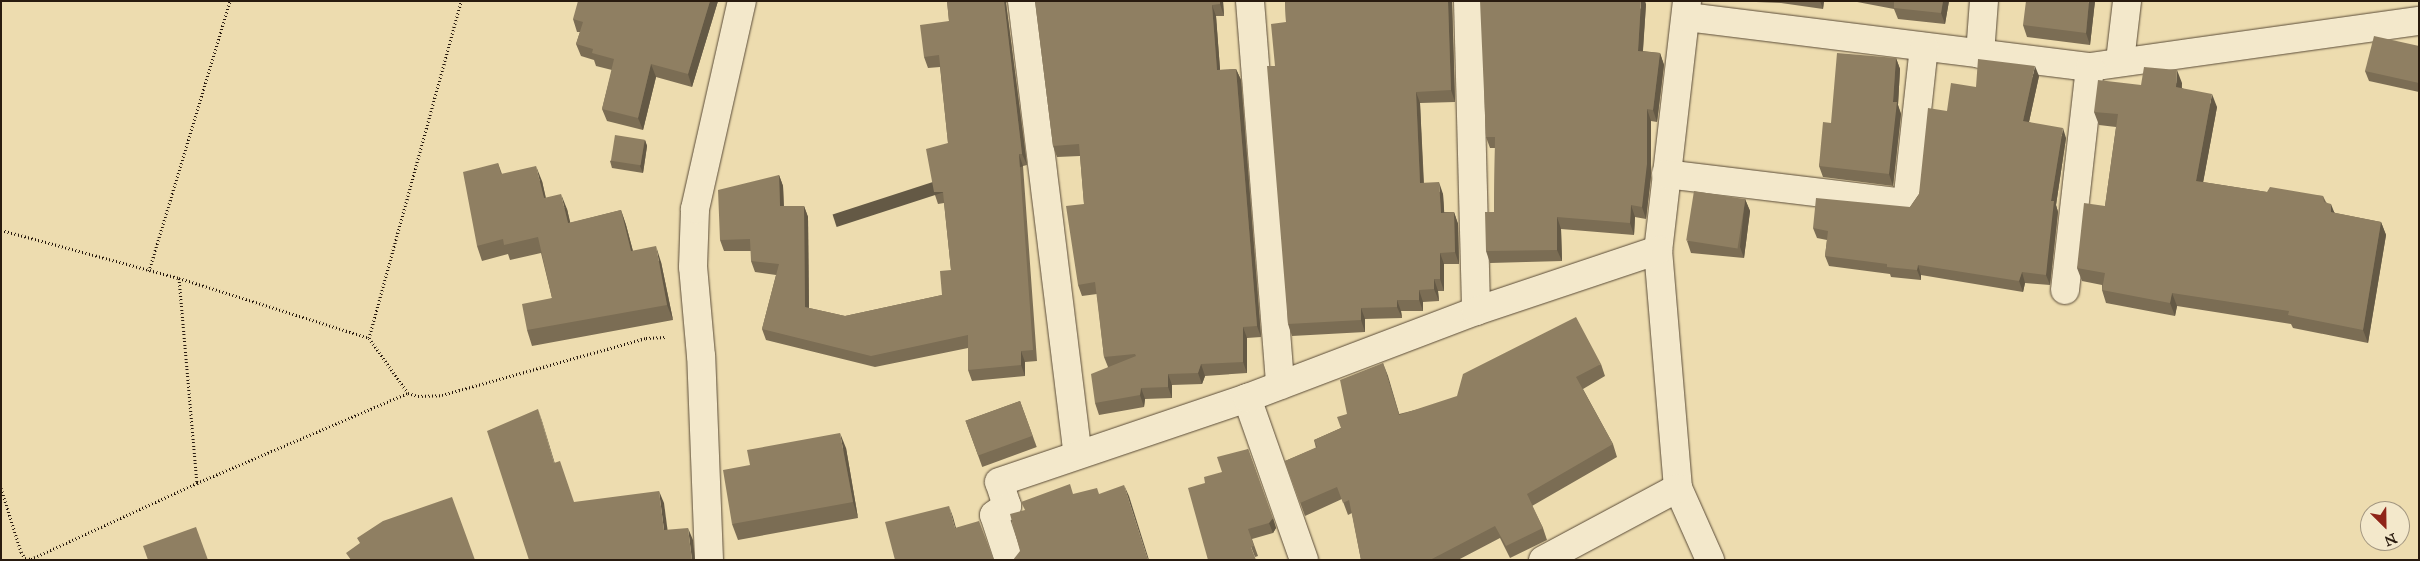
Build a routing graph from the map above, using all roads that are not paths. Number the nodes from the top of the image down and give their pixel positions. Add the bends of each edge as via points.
1 (742, 1) edge
2 (1022, 1) edge
3 (1250, 1) edge
4 (1468, 1) edge
5 (1984, 1) edge
6 (2128, 1) edge
7 (1687, 9) edge
8 (2419, 21) edge
9 (1924, 47) junction
10 (1980, 54) junction
11 (2120, 61) junction
12 (2090, 68) junction
13 (1666, 174) junction
14 (1658, 250) junction
15 (2065, 290) dead end
16 (1476, 311) junction
17 (1280, 385) junction
18 (1248, 398) junction
19 (1078, 454) junction
20 (1678, 488) junction
21 (709, 560) edge
22 (1009, 560) edge
23 (1304, 560) edge
24 (1543, 560) edge
25 (1710, 560) edge

1 - 21 street via 695,209 693,267
2 - 19 street
3 - 17 street
4 - 16 street
5 - 10 street
6 - 11 street
7 - 9 street
7 - 13 street
8 - 11 street via 2304,40
9 - 10 street
9 - 13 street via 1907,203
10 - 12 street
11 - 12 street
12 - 15 street
13 - 14 street
14 - 16 street
14 - 20 street
16 - 17 street
17 - 18 street
18 - 19 street
18 - 23 street
19 - 22 street via 999,482 1007,506 994,515
20 - 24 street
20 - 25 street

